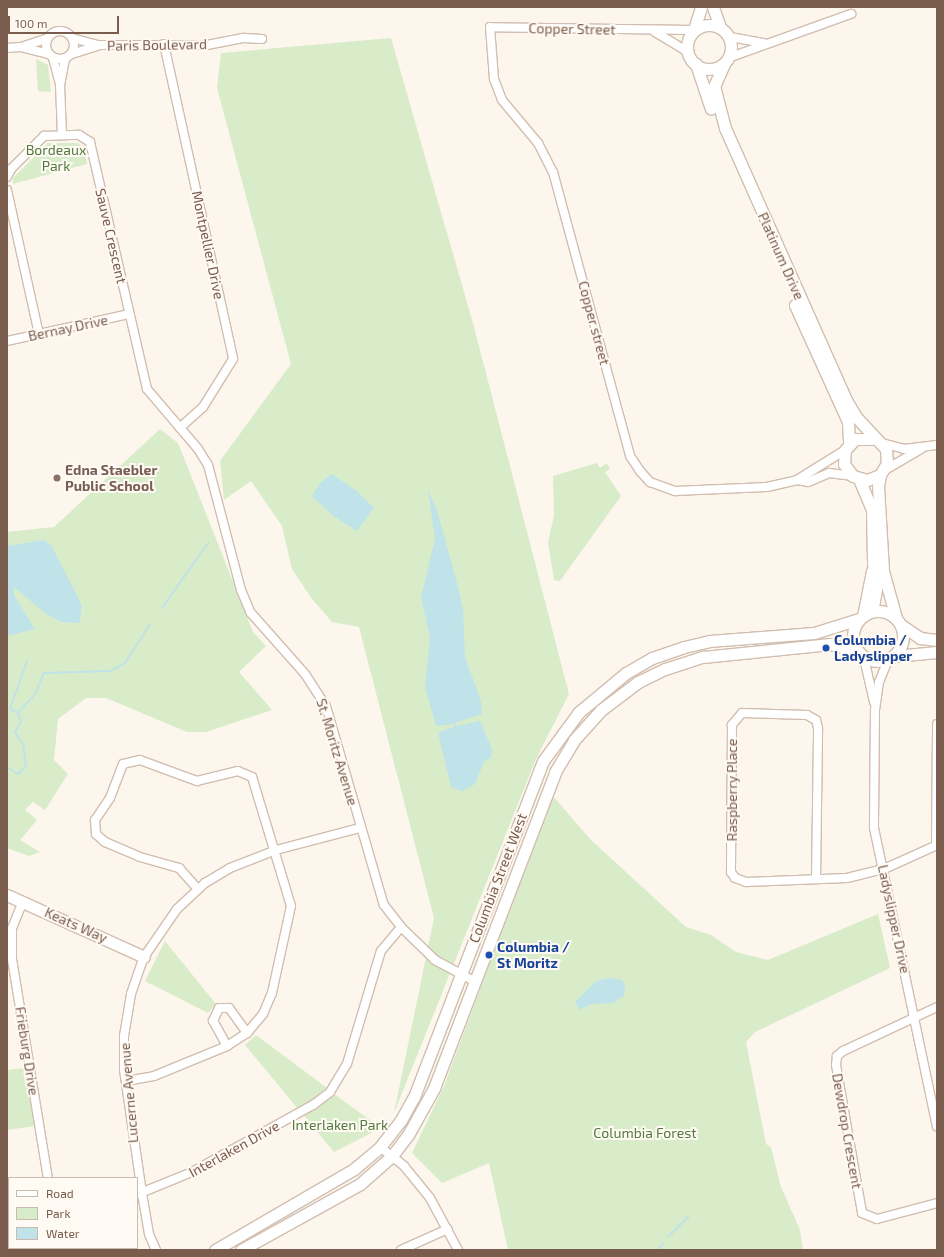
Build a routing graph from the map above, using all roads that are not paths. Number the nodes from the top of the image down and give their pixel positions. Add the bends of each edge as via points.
1 (701, 7) edge
2 (713, 7) edge
3 (851, 14) dead end
4 (490, 27) joint
5 (720, 27) junction
6 (653, 30) junction
7 (694, 30) junction
8 (730, 37) junction
9 (48, 38) junction
10 (72, 38) junction
11 (262, 40) dead end
12 (767, 43) junction
13 (164, 44) junction
14 (99, 45) junction
15 (21, 47) junction
16 (7, 48) edge
17 (688, 52) junction
18 (51, 56) junction
19 (68, 56) junction
20 (726, 61) junction
21 (696, 64) junction
22 (60, 85) junction
23 (62, 134) junction
24 (7, 176) edge
25 (7, 190) edge
26 (129, 314) junction
27 (39, 334) junction
28 (7, 341) edge
29 (180, 428) junction
30 (879, 441) junction
31 (937, 445) edge
32 (847, 446) junction
33 (922, 448) junction
34 (882, 473) junction
35 (856, 478) junction
36 (796, 480) junction
37 (865, 616) junction
38 (899, 621) junction
39 (937, 640) edge
40 (937, 652) edge
41 (861, 655) junction
42 (892, 658) junction
43 (875, 709) junction
44 (937, 724) edge
45 (359, 828) junction
46 (936, 846) edge
47 (276, 850) junction
48 (884, 868) junction
49 (816, 879) junction
50 (198, 889) junction
51 (7, 895) edge
52 (23, 902) junction
53 (401, 927) junction
54 (144, 956) junction
55 (460, 976) junction
56 (474, 981) junction
57 (937, 1006) edge
58 (914, 1018) junction
59 (247, 1033) junction
60 (227, 1046) junction
61 (126, 1081) junction
62 (934, 1100) edge
63 (937, 1126) edge
64 (380, 1147) junction
65 (392, 1156) junction
66 (48, 1177) edge
67 (137, 1177) edge
68 (139, 1194) edge
69 (937, 1203) edge
70 (448, 1229) junction
71 (156, 1250) edge
72 (215, 1250) edge
73 (241, 1250) edge
74 (401, 1250) edge
75 (458, 1250) edge

1 - 7 main road
2 - 5 main road
3 - 12 street
4 - 6 street, Copper Street
4 - 36 street, Copper street via 494,79 502,100 538,143 553,172 630,456 640,471 650,482 675,491 768,488
5 - 7 main road via 706,25
5 - 8 main road
6 - 7 street, Copper Street
6 - 17 street
7 - 17 main road via 687,45
8 - 12 street
8 - 20 main road via 731,52
9 - 10 street via 61,31
9 - 15 street
9 - 18 street
10 - 14 street, Paris Boulevard
10 - 19 street via 74,46
11 - 13 street, Paris Boulevard via 244,38 207,46
12 - 20 street
13 - 14 street, Paris Boulevard
13 - 29 street, Montpellier Drive via 233,359 230,368 203,407
14 - 19 street, Paris Boulevard
15 - 16 street
15 - 18 street
17 - 21 main road
18 - 19 street
18 - 22 street
19 - 22 street
20 - 21 main road via 710,69
20 - 30 main road, Platinum Drive via 714,86 725,128 834,374 857,418
21 - 32 main road, Platinum Drive via 715,124 848,422
22 - 23 street
23 - 24 street, Sauve Crescent via 42,138
23 - 26 street, Sauve Crescent via 82,136 91,145
25 - 27 street
26 - 27 street, Bernay Drive
26 - 29 street, St. Moritz Avenue via 147,389
27 - 28 street, Bernay Drive
29 - 45 street, St. Moritz Avenue via 208,465 241,590 251,613 305,674 326,706
30 - 32 main road via 862,436
30 - 33 street via 904,449
30 - 34 main road via 888,456
31 - 33 street
32 - 35 main road via 844,464
32 - 36 street
33 - 34 street
34 - 35 main road via 874,479
34 - 38 main road via 878,486 883,571
35 - 36 street via 828,473 808,482
35 - 37 main road via 872,509 873,563 877,593
37 - 38 main road via 889,613
37 - 41 main road via 853,636
37 - 55 main road, Columbia Street West via 814,633 709,641 684,647 652,658 603,689 579,712 543,761
38 - 39 main road via 920,638
38 - 42 main road via 904,642
40 - 42 main road
41 - 42 main road via 872,661
41 - 43 street, Ladyslipper Drive
41 - 56 main road, Columbia Street West via 830,644 703,657 665,669 638,682 601,710 574,740 555,772
42 - 43 street, Ladyslipper Drive via 879,682
43 - 48 street, Ladyslipper Drive via 874,828
44 - 46 street
45 - 47 street, Lucerne Avenue
45 - 53 street, St. Moritz Avenue via 379,893
46 - 48 street, Raspberry Place
47 - 50 street, Lucerne Avenue via 230,868
47 - 50 street via 252,777 246,772 238,771 197,781 140,760 123,764 110,798 95,820 96,834 105,842 140,857 179,868
47 - 59 street via 290,898 289,920 270,1000
48 - 49 street, Raspberry Place via 847,878
48 - 58 street, Ladyslipper Drive
49 - 49 street, Raspberry Place via 746,882 731,872 732,725 742,713 807,715 816,720
50 - 54 street, Lucerne Avenue via 177,909
51 - 52 main road, Keats Way
52 - 54 main road, Keats Way
52 - 66 street, Frieburg Drive via 12,928 12,959
53 - 55 street, St. Moritz Avenue via 435,960
53 - 68 street, Interlaken Drive via 381,951 347,1064 330,1092 313,1105 192,1172
54 - 61 street, Lucerne Avenue via 131,994 124,1036
55 - 56 street, St. Moritz Avenue
55 - 64 main road, Columbia Street West via 414,1097 401,1120
56 - 65 main road, Columbia Street West via 434,1088 408,1135
57 - 58 street
58 - 62 street, Ladyslipper Drive
58 - 69 street, Dewdrop Crescent via 843,1050 837,1056 836,1064 862,1213 877,1219
59 - 60 street
59 - 60 street via 229,1008 219,1008 213,1021
60 - 61 street via 144,1080
61 - 67 street, Lucerne Avenue
62 - 63 street, Ladyslipper Drive
64 - 65 street
64 - 72 main road, Columbia Street West via 354,1169
65 - 70 street via 422,1187
65 - 73 main road, Columbia Street West via 360,1184 336,1200
68 - 71 street, Lucerne Avenue via 149,1234
70 - 74 street
70 - 75 street

